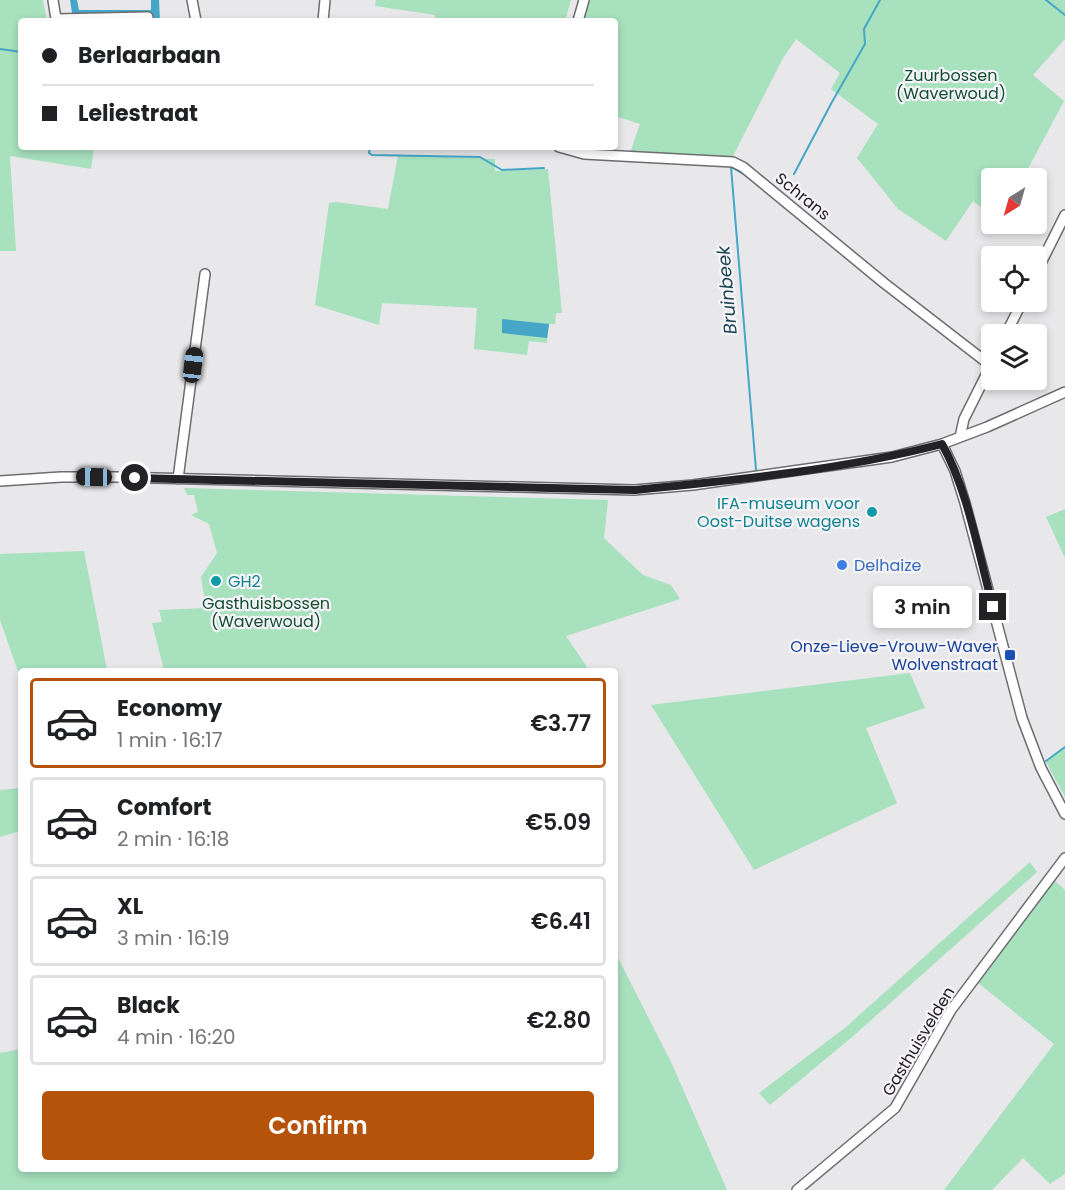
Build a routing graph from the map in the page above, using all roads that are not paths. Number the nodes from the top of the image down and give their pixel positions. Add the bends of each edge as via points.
1 (53, 0) edge
2 (192, 0) edge
3 (325, 0) edge
4 (584, 0) edge
5 (148, 17) dead end
6 (56, 18) edge
7 (102, 18) edge
8 (195, 18) edge
9 (323, 18) edge
10 (579, 18) edge
11 (570, 150) edge
12 (1065, 215) edge
13 (1047, 251) edge
14 (205, 274) dead end
15 (981, 356) edge
16 (981, 384) edge
17 (1065, 392) edge
18 (960, 437) junction
19 (942, 444) junction
20 (178, 479) junction
21 (0, 481) edge
22 (1065, 814) edge
23 (1065, 858) edge
24 (797, 1190) edge

1 - 6 street
2 - 8 street
3 - 9 street
4 - 10 street
5 - 7 street
11 - 15 street, Schrans via 733,162 743,167
12 - 13 street
14 - 20 street
16 - 18 street
17 - 18 street
18 - 19 street
19 - 20 street via 863,462 634,490
19 - 22 street via 965,503 1022,718 1041,768
20 - 21 street via 61,477
23 - 24 street, Gasthuisvelden via 951,1010 895,1108

